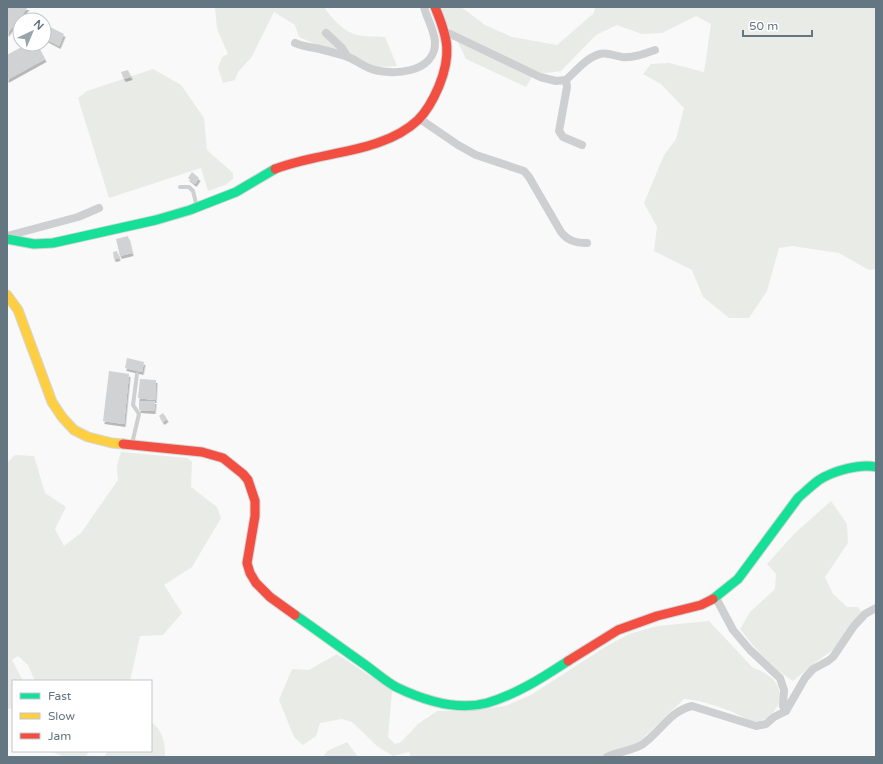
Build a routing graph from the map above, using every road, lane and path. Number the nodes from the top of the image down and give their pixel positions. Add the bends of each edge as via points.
1 (424, 7) edge
2 (434, 7) edge
3 (444, 31) junction
4 (326, 33) dead end
5 (295, 43) dead end
6 (655, 50) dead end
7 (346, 56) junction
8 (566, 80) junction
9 (420, 118) junction
10 (582, 145) dead end
11 (180, 187) dead end
12 (99, 208) dead end
13 (197, 208) junction
14 (7, 238) edge
15 (587, 243) dead end
16 (7, 295) edge
17 (137, 374) dead end
18 (132, 445) junction
19 (876, 467) edge
20 (716, 598) junction
21 (876, 608) edge
22 (786, 711) junction
23 (607, 757) edge

1 - 7 street via 433,30 435,44 430,57 420,66 391,73 369,68
2 - 3 street
3 - 8 street via 540,77 556,81
3 - 9 street via 448,53 446,65 434,96
4 - 7 street via 342,48
5 - 7 street
6 - 8 street via 630,57 599,54 584,63
8 - 10 street via 559,131 563,137
9 - 13 street via 399,134 381,141 278,167 245,188
9 - 15 street via 476,155 524,171 561,232 578,243
11 - 13 lane via 189,187 193,191
12 - 14 street via 78,217
13 - 14 street via 110,231 44,244
16 - 18 street via 18,310 52,402 62,417 74,430 88,437
17 - 18 lane via 134,405 139,414
18 - 20 street via 202,452 223,458 243,474 248,480 255,501 247,563 256,584 270,597 395,686 422,698 467,704 486,703 510,695 554,672 618,630 657,616 702,605
19 - 20 street via 868,465 837,472 820,479 810,487 782,518 738,580
20 - 22 street via 733,630 780,678 784,690 783,706
21 - 22 street via 865,614 854,626 833,657 813,669 805,678
22 - 23 street via 766,724 756,726 692,706 683,708 642,745

